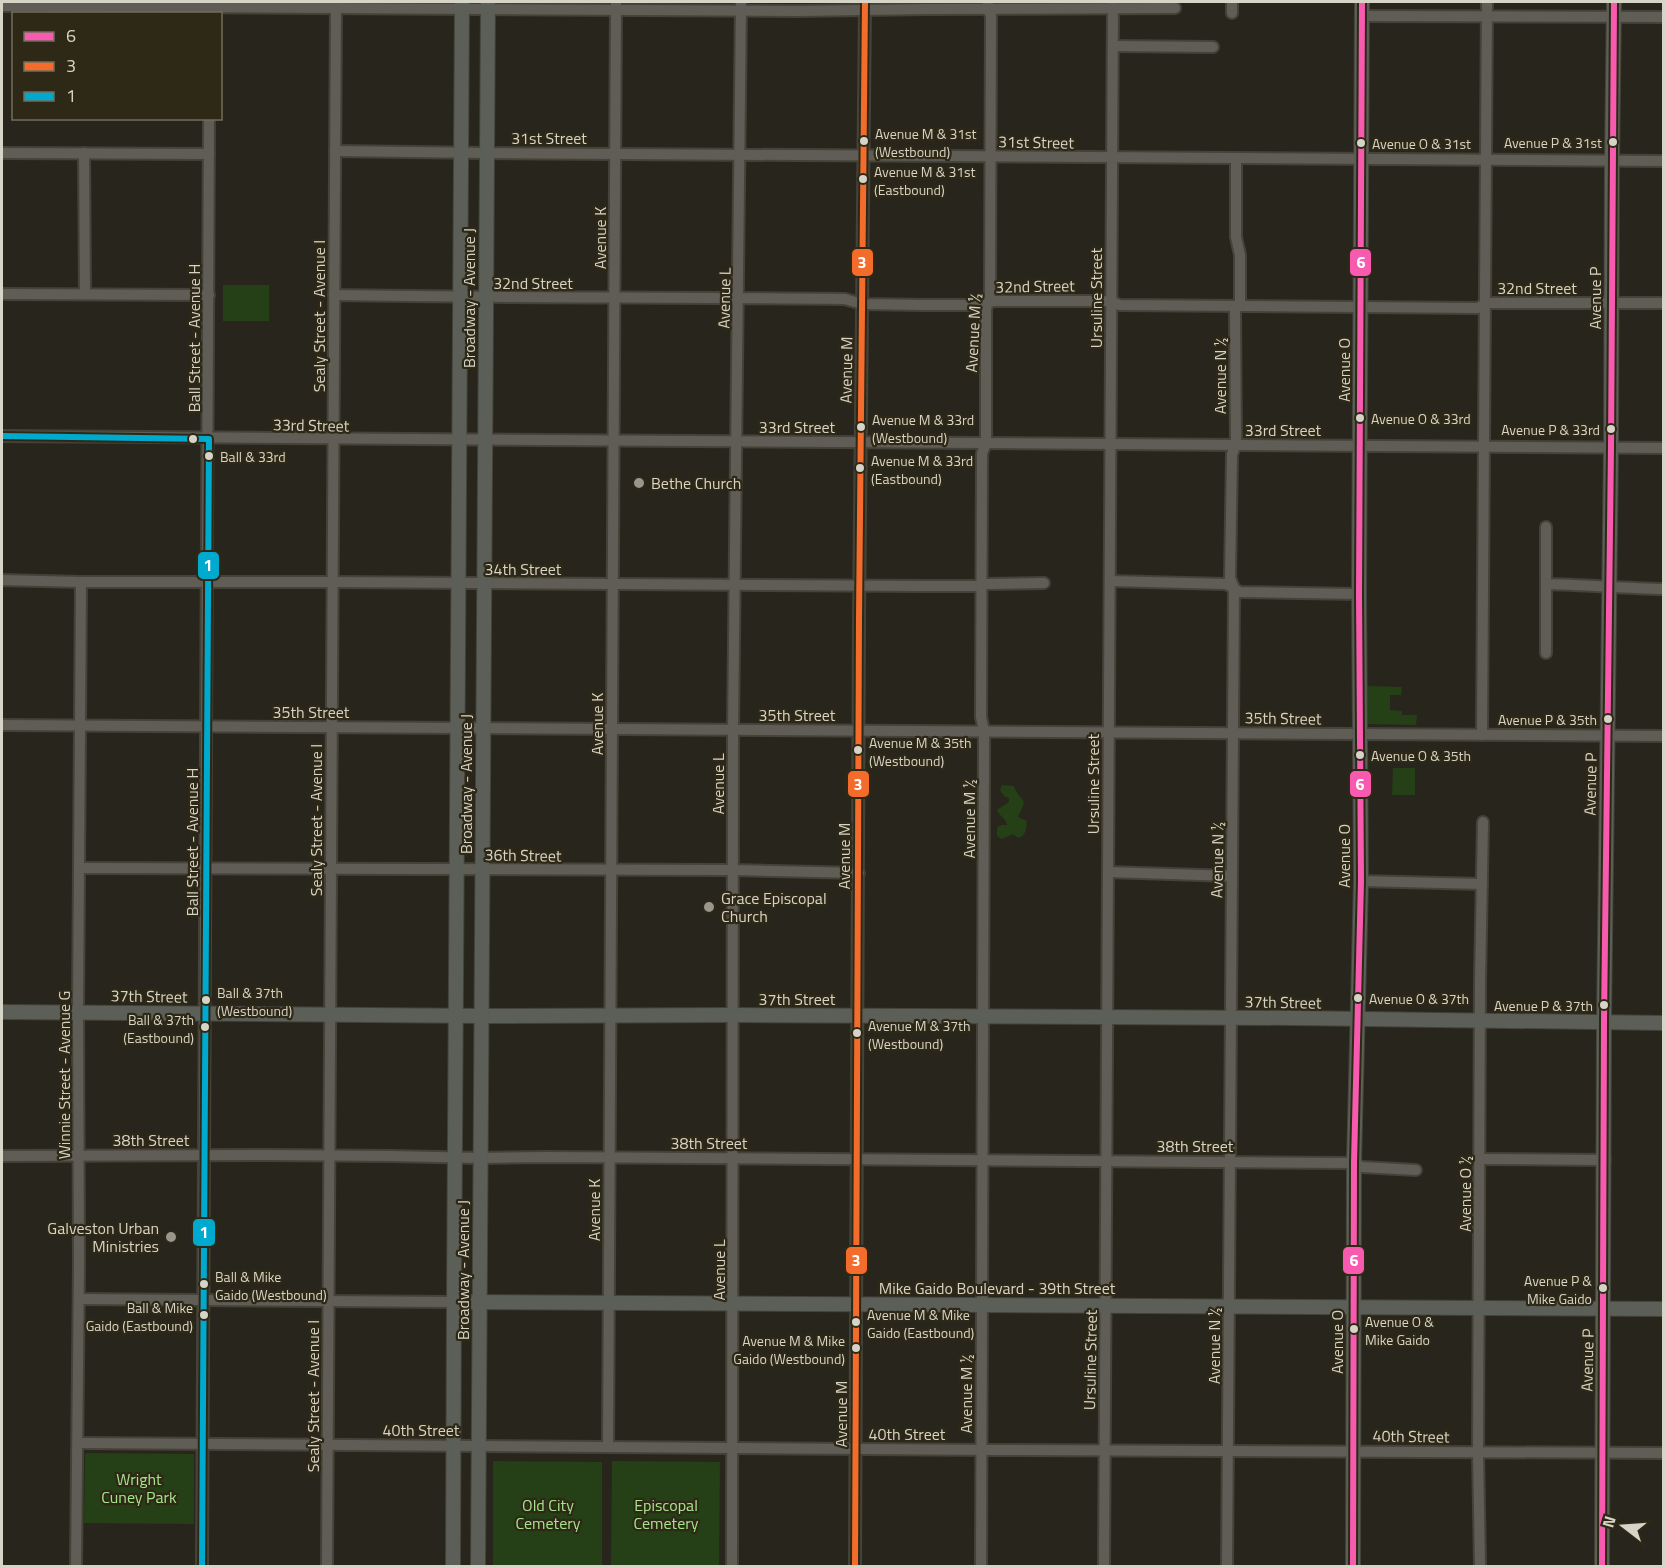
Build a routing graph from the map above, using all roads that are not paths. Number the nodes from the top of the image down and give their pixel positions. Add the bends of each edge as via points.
1 (1232, 2) edge
2 (1362, 2) edge
3 (1488, 2) edge
4 (1614, 2) edge
5 (336, 5) edge
6 (462, 5) edge
7 (488, 5) edge
8 (988, 5) edge
9 (1113, 5) edge
10 (2, 6) edge
11 (616, 6) edge
12 (741, 6) edge
13 (865, 6) edge
14 (210, 7) edge
15 (1175, 8) dead end
16 (1232, 13) dead end
17 (1362, 16) junction
18 (1487, 16) junction
19 (1614, 16) junction
20 (1664, 17) edge
21 (1113, 46) junction
22 (1213, 47) dead end
23 (209, 120) edge
24 (335, 151) junction
25 (2, 153) edge
26 (84, 153) junction
27 (461, 153) junction
28 (487, 153) junction
29 (615, 153) junction
30 (209, 154) junction
31 (740, 155) junction
32 (864, 156) junction
33 (991, 156) junction
34 (1112, 158) junction
35 (1236, 158) junction
36 (1362, 159) junction
37 (1486, 160) junction
38 (1612, 160) junction
39 (1664, 161) edge
40 (2, 294) edge
41 (86, 294) junction
42 (209, 295) junction
43 (334, 295) junction
44 (460, 297) junction
45 (615, 297) junction
46 (486, 298) junction
47 (739, 298) junction
48 (1111, 301) junction
49 (988, 302) junction
50 (1486, 303) junction
51 (1612, 303) junction
52 (1664, 303) edge
53 (862, 304) junction
54 (1238, 307) junction
55 (1361, 307) junction
56 (2, 436) edge
57 (209, 439) junction
58 (334, 440) junction
59 (459, 441) junction
60 (485, 441) junction
61 (614, 441) junction
62 (737, 442) junction
63 (861, 443) junction
64 (986, 444) junction
65 (1110, 444) junction
66 (1236, 445) junction
67 (1361, 445) junction
68 (1485, 447) junction
69 (1611, 447) junction
70 (1664, 448) edge
71 (1546, 526) dead end
72 (2, 580) edge
73 (1110, 581) junction
74 (81, 582) junction
75 (208, 582) junction
76 (333, 582) junction
77 (459, 583) junction
78 (484, 583) junction
79 (1044, 583) dead end
80 (613, 584) junction
81 (1546, 584) junction
82 (735, 585) junction
83 (859, 586) junction
84 (981, 586) junction
85 (1234, 588) junction
86 (1609, 588) junction
87 (1664, 589) edge
88 (1359, 594) junction
89 (1546, 653) dead end
90 (2, 725) edge
91 (80, 725) junction
92 (208, 726) junction
93 (332, 727) junction
94 (458, 728) junction
95 (483, 728) junction
96 (612, 728) junction
97 (733, 730) junction
98 (859, 730) junction
99 (984, 731) junction
100 (1109, 732) junction
101 (1233, 733) junction
102 (1360, 734) junction
103 (1482, 735) junction
104 (1607, 736) junction
105 (1664, 736) edge
106 (1483, 822) dead end
107 (79, 868) junction
108 (207, 868) junction
109 (331, 869) junction
110 (457, 870) junction
111 (482, 870) junction
112 (733, 870) junction
113 (611, 871) junction
114 (1108, 872) junction
115 (859, 873) junction
116 (1231, 876) junction
117 (1361, 881) junction
118 (1482, 884) junction
119 (78, 1011) junction
120 (2, 1012) edge
121 (206, 1014) junction
122 (330, 1014) junction
123 (456, 1015) junction
124 (734, 1015) junction
125 (481, 1016) junction
126 (610, 1016) junction
127 (858, 1016) junction
128 (983, 1017) junction
129 (1107, 1017) junction
130 (1231, 1018) junction
131 (1356, 1020) junction
132 (1480, 1020) junction
133 (1604, 1022) junction
134 (1664, 1023) edge
135 (79, 1155) junction
136 (204, 1155) junction
137 (329, 1155) junction
138 (2, 1156) edge
139 (455, 1158) junction
140 (480, 1158) junction
141 (609, 1158) junction
142 (734, 1159) junction
143 (857, 1159) junction
144 (1480, 1159) junction
145 (983, 1160) junction
146 (1605, 1160) junction
147 (1106, 1161) junction
148 (1230, 1161) junction
149 (1354, 1162) junction
150 (1416, 1170) dead end
151 (79, 1299) junction
152 (203, 1300) junction
153 (328, 1301) junction
154 (454, 1302) junction
155 (479, 1302) junction
156 (609, 1302) junction
157 (734, 1303) junction
158 (856, 1304) junction
159 (982, 1305) junction
160 (1105, 1306) junction
161 (1229, 1307) junction
162 (1353, 1307) junction
163 (1479, 1308) junction
164 (1604, 1308) junction
165 (1664, 1309) edge
166 (78, 1443) junction
167 (203, 1444) junction
168 (327, 1444) junction
169 (453, 1445) junction
170 (478, 1446) junction
171 (608, 1447) junction
172 (732, 1447) junction
173 (855, 1449) junction
174 (981, 1450) junction
175 (1103, 1450) junction
176 (1228, 1450) junction
177 (1354, 1451) junction
178 (1478, 1452) junction
179 (1602, 1453) junction
180 (1664, 1453) edge
181 (76, 1566) edge
182 (202, 1566) edge
183 (327, 1566) edge
184 (453, 1566) edge
185 (478, 1566) edge
186 (732, 1566) edge
187 (855, 1566) edge
188 (981, 1566) edge
189 (1104, 1566) edge
190 (1227, 1566) edge
191 (1353, 1566) edge
192 (1480, 1566) edge
193 (1602, 1566) edge

1 - 16 street
2 - 17 main road, Avenue O
3 - 18 street
4 - 19 main road, Avenue P
5 - 6 street
5 - 14 street
5 - 24 street, Sealy Street - Avenue I
6 - 7 street
6 - 27 main road, Broadway - Avenue J
7 - 11 street
7 - 28 main road, Broadway - Avenue J
8 - 9 street
8 - 13 street via 929,9
8 - 33 street, Avenue M ½
9 - 15 street
9 - 21 street, Ursuline Street
10 - 14 street
11 - 12 street
11 - 29 street, Avenue K
12 - 13 street
12 - 31 street, Avenue L
13 - 32 street, Avenue M
17 - 18 street
17 - 36 main road, Avenue O
18 - 19 street
18 - 37 street
19 - 20 street
19 - 38 main road, Avenue P
21 - 22 street
21 - 34 street, Ursuline Street
23 - 30 street, Ball Street - Avenue H
24 - 27 street, 31st Street
24 - 43 street, Sealy Street - Avenue I
25 - 26 street
26 - 30 street
26 - 41 street
27 - 28 street, 31st Street
27 - 44 main road, Broadway - Avenue J
28 - 29 street, 31st Street
28 - 46 main road, Broadway - Avenue J
29 - 31 street, 31st Street
29 - 45 street, Avenue K
30 - 42 street, Ball Street - Avenue H
31 - 32 street, 31st Street
31 - 47 street, Avenue L
32 - 33 street, 31st Street
32 - 53 street, Avenue M
33 - 34 street, 31st Street
33 - 49 street, Avenue M ½
34 - 35 street, 31st Street
34 - 48 street, Ursuline Street
35 - 36 street, 31st Street
35 - 54 street, Avenue N ½
36 - 37 street, 31st Street
36 - 55 main road, Avenue O
37 - 38 street, 31st Street
37 - 50 street
38 - 39 street, 31st Street
38 - 51 main road, Avenue P
40 - 41 street
41 - 42 street
42 - 57 street, Ball Street - Avenue H
43 - 44 street, 32nd Street
43 - 58 street, Sealy Street - Avenue I
44 - 46 street, 32nd Street
44 - 59 main road, Broadway - Avenue J
45 - 46 street, 32nd Street
45 - 47 street, 32nd Street
45 - 61 street, Avenue K
46 - 60 main road, Broadway - Avenue J
47 - 53 street, 32nd Street via 845,299
47 - 62 street, Avenue L
48 - 49 street, 32nd Street
48 - 54 street, 32nd Street via 1119,305
48 - 65 street, Ursuline Street
49 - 53 street, 32nd Street
49 - 64 street, Avenue M ½
50 - 51 street, 32nd Street
50 - 55 street, 32nd Street via 1478,308
50 - 68 street
51 - 52 street, 32nd Street
51 - 69 main road, Avenue P
53 - 63 street, Avenue M
54 - 55 street, 32nd Street
54 - 66 street, Avenue N ½
55 - 67 main road, Avenue O
56 - 57 street, 33rd Street
57 - 58 street, 33rd Street
57 - 75 street, Ball Street - Avenue H
58 - 59 street, 33rd Street
58 - 76 street, Sealy Street - Avenue I
59 - 60 street, 33rd Street
59 - 77 main road, Broadway - Avenue J
60 - 61 street, 33rd Street
60 - 78 main road, Broadway - Avenue J
61 - 62 street, 33rd Street
61 - 80 street, Avenue K
62 - 63 street, 33rd Street
62 - 82 street, Avenue L
63 - 64 street, 33rd Street
63 - 83 street, Avenue M
64 - 65 street, 33rd Street
64 - 84 street, Avenue M ½ via 982,453
65 - 66 street, 33rd Street
65 - 73 street, Ursuline Street
66 - 67 street, 33rd Street
66 - 85 street, Avenue N ½ via 1232,454 1230,578
67 - 68 street, 33rd Street
67 - 88 main road, Avenue O
68 - 69 street, 33rd Street
68 - 103 street
69 - 70 street, 33rd Street
69 - 86 main road, Avenue P
71 - 81 street
72 - 74 street, 34th Street
73 - 85 street via 1226,584
73 - 100 street, Ursuline Street
74 - 75 street, 34th Street
74 - 91 street, Winnie Street - Avenue G
75 - 76 street, 34th Street
75 - 92 street, Ball Street - Avenue H
76 - 77 street, 34th Street
76 - 93 street, Sealy Street - Avenue I
77 - 78 street, 34th Street
77 - 94 main road, Broadway - Avenue J
78 - 80 street, 34th Street
78 - 95 main road, Broadway - Avenue J
79 - 84 street, 34th Street
80 - 82 street, 34th Street
80 - 96 street, Avenue K
81 - 86 street
81 - 89 street
82 - 83 street, 34th Street
82 - 97 street, Avenue L
83 - 84 street, 34th Street
83 - 98 street, Avenue M
84 - 99 street, Avenue M ½
85 - 88 street via 1240,592
85 - 101 street, Avenue N ½
86 - 87 street
86 - 104 main road, Avenue P
88 - 102 main road, Avenue O
90 - 91 street, 35th Street
91 - 92 street, 35th Street
91 - 107 street, Winnie Street - Avenue G
92 - 93 street, 35th Street
92 - 108 street, Ball Street - Avenue H
93 - 94 street, 35th Street
93 - 109 street, Sealy Street - Avenue I
94 - 95 street, 35th Street
94 - 110 main road, Broadway - Avenue J
95 - 96 street, 35th Street
95 - 111 main road, Broadway - Avenue J
96 - 97 street, 35th Street
96 - 113 street, Avenue K
97 - 98 street, 35th Street
97 - 112 street, Avenue L
98 - 99 street, 35th Street
98 - 115 street, Avenue M
99 - 100 street, 35th Street
99 - 128 street, Avenue M ½
100 - 101 street, 35th Street
100 - 114 street, Ursuline Street
101 - 102 street, 35th Street
101 - 116 street, Avenue N ½
102 - 103 street, 35th Street
102 - 117 main road, Avenue O
103 - 104 street, 35th Street
104 - 105 street, 35th Street
104 - 133 main road, Avenue P
106 - 118 street, Avenue O ½
107 - 108 street, 36th Street
107 - 119 street, Winnie Street - Avenue G
108 - 109 street, 36th Street
108 - 121 street, Ball Street - Avenue H
109 - 110 street, 36th Street
109 - 122 street, Sealy Street - Avenue I
110 - 111 street, 36th Street
110 - 123 main road, Broadway - Avenue J
111 - 113 street, 36th Street
111 - 125 main road, Broadway - Avenue J
112 - 113 street, 36th Street
112 - 115 street, 36th Street
112 - 124 street, Avenue L
113 - 126 street, Avenue K
114 - 116 street
114 - 129 street, Ursuline Street
115 - 127 street, Avenue M
116 - 130 street, Avenue N ½
117 - 118 street
117 - 131 main road, Avenue O
118 - 132 street, Avenue O ½
119 - 120 main road, 37th Street
119 - 121 main road, 37th Street
119 - 135 street, Winnie Street - Avenue G
121 - 122 main road, 37th Street
121 - 136 street, Ball Street - Avenue H
122 - 123 main road, 37th Street
122 - 137 street, Sealy Street - Avenue I
123 - 125 main road, 37th Street
123 - 139 main road, Broadway - Avenue J
124 - 126 main road, 37th Street
124 - 127 main road, 37th Street
124 - 142 street, Avenue L
125 - 126 main road, 37th Street
125 - 140 main road, Broadway - Avenue J
126 - 141 street, Avenue K
127 - 128 main road, 37th Street
127 - 143 street, Avenue M
128 - 129 main road, 37th Street
128 - 145 street, Avenue M ½
129 - 130 main road, 37th Street
129 - 147 street, Ursuline Street
130 - 131 main road, 37th Street
130 - 148 street, Avenue N ½
131 - 132 main road, 37th Street
131 - 149 main road, Avenue O
132 - 133 main road, 37th Street
132 - 144 street, Avenue O ½
133 - 134 main road, 37th Street
133 - 146 main road, Avenue P
135 - 136 street, 38th Street
135 - 138 street, 38th Street
135 - 151 street, Winnie Street - Avenue G
136 - 137 street, 38th Street
136 - 152 street, Ball Street - Avenue H
137 - 139 street, 38th Street
137 - 153 street, Sealy Street - Avenue I
139 - 140 street, 38th Street
139 - 154 main road, Broadway - Avenue J
140 - 141 street, 38th Street
140 - 155 main road, Broadway - Avenue J
141 - 142 street, 38th Street
141 - 156 street, Avenue K
142 - 143 street, 38th Street
142 - 157 street, Avenue L
143 - 145 street, 38th Street
143 - 158 street, Avenue M
144 - 146 street
144 - 163 street, Avenue O ½
145 - 147 street, 38th Street
145 - 159 street, Avenue M ½
146 - 164 main road, Avenue P
147 - 148 street, 38th Street
147 - 160 street, Ursuline Street
148 - 149 street, 38th Street
148 - 161 street, Avenue N ½
149 - 150 street, 38th Street via 1362,1167
149 - 162 main road, Avenue O
151 - 152 street, Mike Gaido Boulevard - 39th Street
151 - 166 street, Winnie Street - Avenue G
152 - 153 street, Mike Gaido Boulevard - 39th Street
152 - 167 street, Ball Street - Avenue H
153 - 154 street, Mike Gaido Boulevard - 39th Street
153 - 168 street, Sealy Street - Avenue I
154 - 155 main road, Mike Gaido Boulevard - 39th Street
154 - 169 main road, Broadway - Avenue J
155 - 156 main road, Mike Gaido Boulevard - 39th Street
155 - 170 main road, Broadway - Avenue J
156 - 157 main road, Mike Gaido Boulevard - 39th Street
156 - 171 street, Avenue K
157 - 158 main road, Mike Gaido Boulevard - 39th Street
157 - 172 street, Avenue L
158 - 159 main road, Mike Gaido Boulevard - 39th Street
158 - 173 street, Avenue M
159 - 160 main road, Mike Gaido Boulevard - 39th Street
159 - 174 street, Avenue M ½
160 - 161 main road, Mike Gaido Boulevard - 39th Street
160 - 175 street, Ursuline Street
161 - 162 main road, Mike Gaido Boulevard - 39th Street
161 - 176 street, Avenue N ½
162 - 163 main road, Mike Gaido Boulevard - 39th Street
162 - 177 main road, Avenue O
163 - 164 main road, Mike Gaido Boulevard - 39th Street
163 - 178 street, Avenue O ½
164 - 165 main road, Mike Gaido Boulevard - 39th Street
164 - 179 main road, Avenue P
166 - 167 street, 40th Street
166 - 181 street, Winnie Street - Avenue G
167 - 168 street, 40th Street
167 - 182 street, Ball Street - Avenue H
168 - 169 street, 40th Street
168 - 183 street, Sealy Street - Avenue I
169 - 170 street, 40th Street
169 - 184 main road, Broadway - Avenue J
170 - 171 street, 40th Street
170 - 185 main road, Broadway - Avenue J
171 - 172 street, 40th Street
172 - 173 street, 40th Street
172 - 186 street, Avenue L
173 - 174 street, 40th Street
173 - 187 street, Avenue M
174 - 175 street, 40th Street
174 - 188 street, Avenue M ½
175 - 176 street, 40th Street
175 - 189 street, Ursuline Street
176 - 177 street, 40th Street
176 - 190 street, Avenue N ½
177 - 178 street, 40th Street
177 - 191 main road, Avenue O
178 - 179 street, 40th Street
178 - 192 street, Avenue O ½
179 - 180 street, 40th Street
179 - 193 main road, Avenue P

